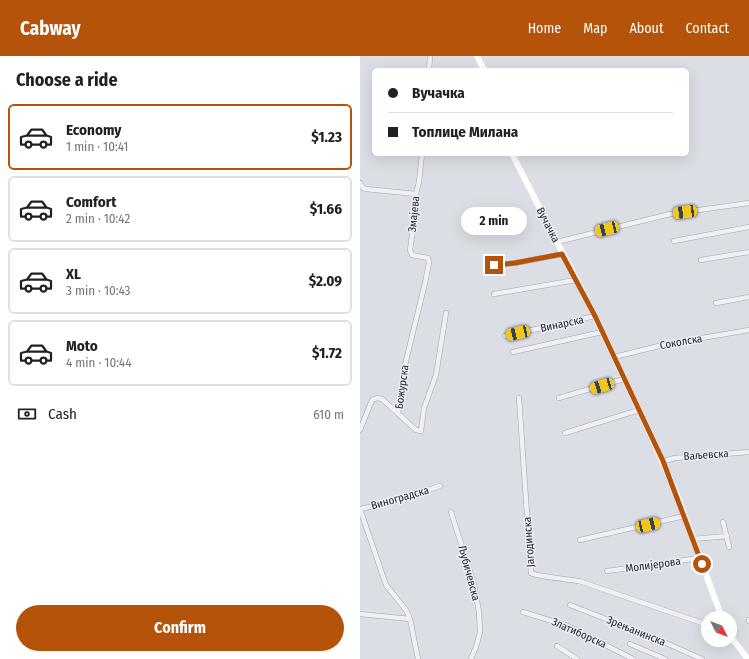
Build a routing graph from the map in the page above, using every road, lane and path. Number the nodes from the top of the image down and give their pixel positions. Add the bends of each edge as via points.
1 (430, 56) edge
2 (477, 56) edge
3 (429, 68) edge
4 (483, 68) edge
5 (422, 156) edge
6 (513, 156) edge
7 (360, 183) edge
8 (416, 194) junction
9 (749, 203) edge
10 (749, 227) edge
11 (674, 241) dead end
12 (557, 242) junction
13 (749, 252) edge
14 (562, 254) junction
15 (429, 260) joint
16 (701, 260) dead end
17 (494, 265) dead end
18 (576, 280) junction
19 (494, 294) dead end
20 (749, 297) edge
21 (716, 302) dead end
22 (446, 313) dead end
23 (595, 316) junction
24 (749, 330) edge
25 (602, 332) junction
26 (504, 336) dead end
27 (513, 352) dead end
28 (614, 356) junction
29 (624, 379) junction
30 (519, 398) dead end
31 (559, 398) dead end
32 (639, 410) junction
33 (398, 412) junction
34 (360, 430) edge
35 (565, 433) dead end
36 (749, 452) edge
37 (663, 461) junction
38 (440, 486) dead end
39 (360, 509) edge
40 (451, 512) dead end
41 (684, 516) junction
42 (724, 522) dead end
43 (727, 536) junction
44 (693, 539) junction
45 (580, 540) dead end
46 (729, 547) dead end
47 (700, 558) junction
48 (607, 571) dead end
49 (570, 605) dead end
50 (719, 611) edge
51 (523, 612) dead end
52 (360, 614) edge
53 (410, 619) junction
54 (701, 623) edge
55 (630, 644) dead end
56 (737, 645) edge
57 (557, 646) dead end
58 (418, 659) edge
59 (471, 659) edge
60 (577, 659) edge
61 (633, 659) edge
62 (665, 659) edge
63 (702, 659) edge
64 (748, 659) edge

1 - 3 street
2 - 4 street
5 - 8 street, Змајева
6 - 12 street, Вучачка
7 - 8 street via 366,189
8 - 15 street, Змајева via 410,253
9 - 12 street via 670,214
10 - 11 street
12 - 14 street, Вучачка
13 - 16 street
14 - 17 street
14 - 18 street, Вучачка
15 - 33 street, Божурска via 426,283 405,365
18 - 19 street
18 - 23 street, Вучачка
20 - 21 street
22 - 33 street, Божурска via 436,375 424,408 421,431 413,428
23 - 25 street, Вучачка
23 - 26 street, Винарска
24 - 28 street, Соколска
25 - 27 street
25 - 28 street, Вучачка
28 - 29 street, Вучачка
29 - 31 street
29 - 32 street, Вучачка
30 - 54 street, Јагодинска via 531,573 579,581
32 - 35 street
32 - 37 street, Вучачка
33 - 34 street via 382,399 372,400
36 - 37 street, Ваљевска
37 - 41 street, Вучачка
38 - 39 street, Виноградска via 392,502
39 - 53 street via 386,585
40 - 59 street, Љубичевска via 474,584 479,612 480,632
41 - 44 street, Вучачка
41 - 45 street
42 - 43 street
43 - 44 street
43 - 46 street
44 - 47 street, Вучачка
47 - 48 street, Молијерова
47 - 50 street, Вучачка
49 - 63 street, Зрењанинска
51 - 61 street, Златиборска via 568,626
52 - 53 street
53 - 58 street
55 - 62 street
56 - 64 street
57 - 60 street

